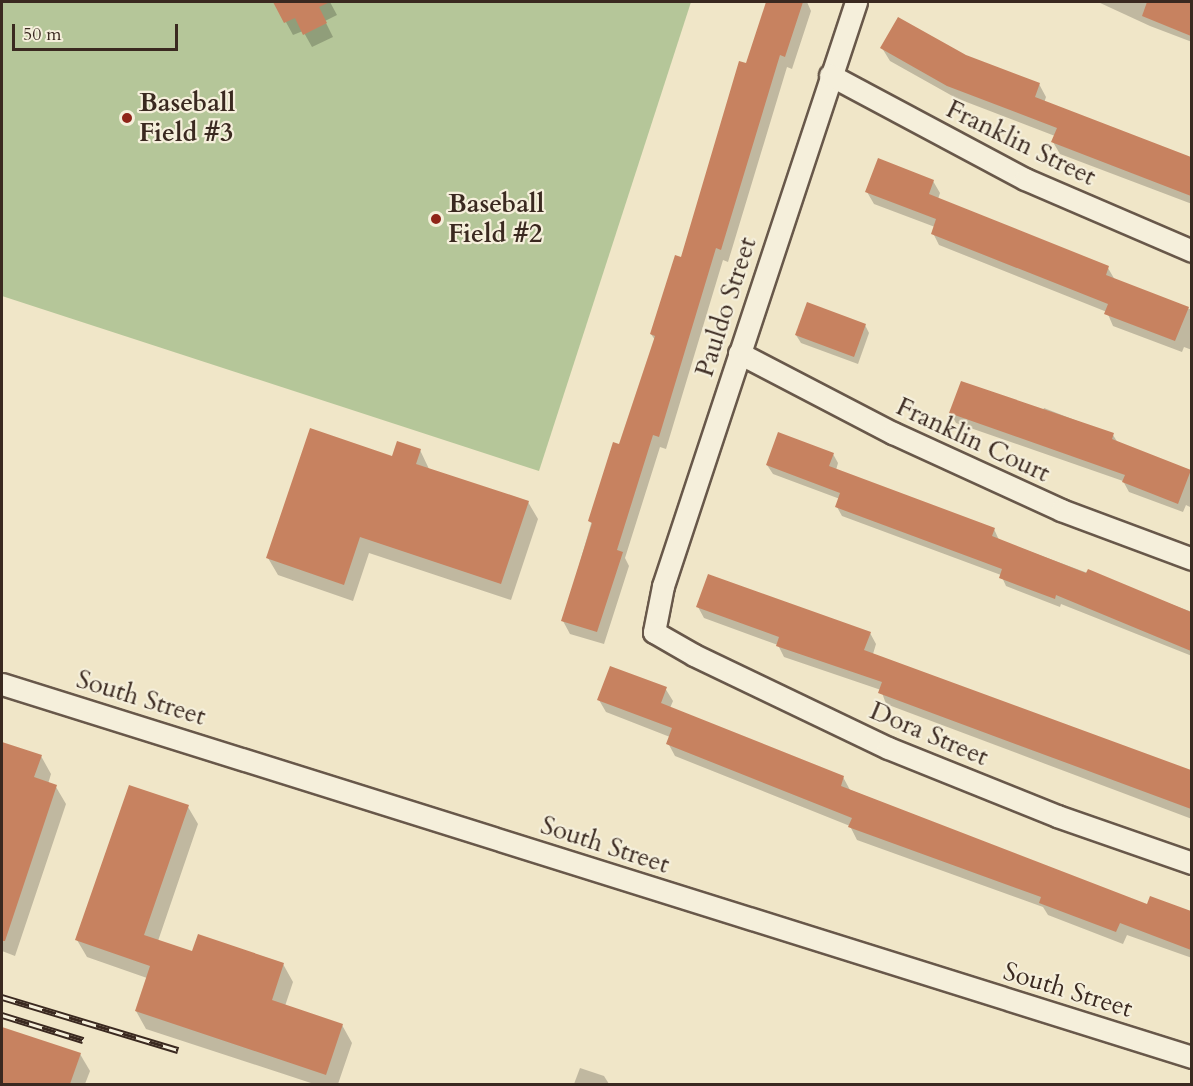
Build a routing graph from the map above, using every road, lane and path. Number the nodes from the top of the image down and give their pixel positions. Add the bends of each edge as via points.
1 (856, 2) edge
2 (830, 75) junction
3 (1191, 251) edge
4 (739, 353) junction
5 (1191, 559) edge
6 (654, 632) joint
7 (2, 684) edge
8 (1191, 863) edge
9 (1191, 1057) edge

1 - 2 street, Pauldo Street
2 - 3 street, Franklin Street via 1025,179
2 - 4 street, Pauldo Street
4 - 5 street, Franklin Court via 893,433 1061,510
4 - 6 street, Pauldo Street via 663,586
6 - 8 street, Dora Street via 888,748 1057,816
7 - 9 street, South Street

